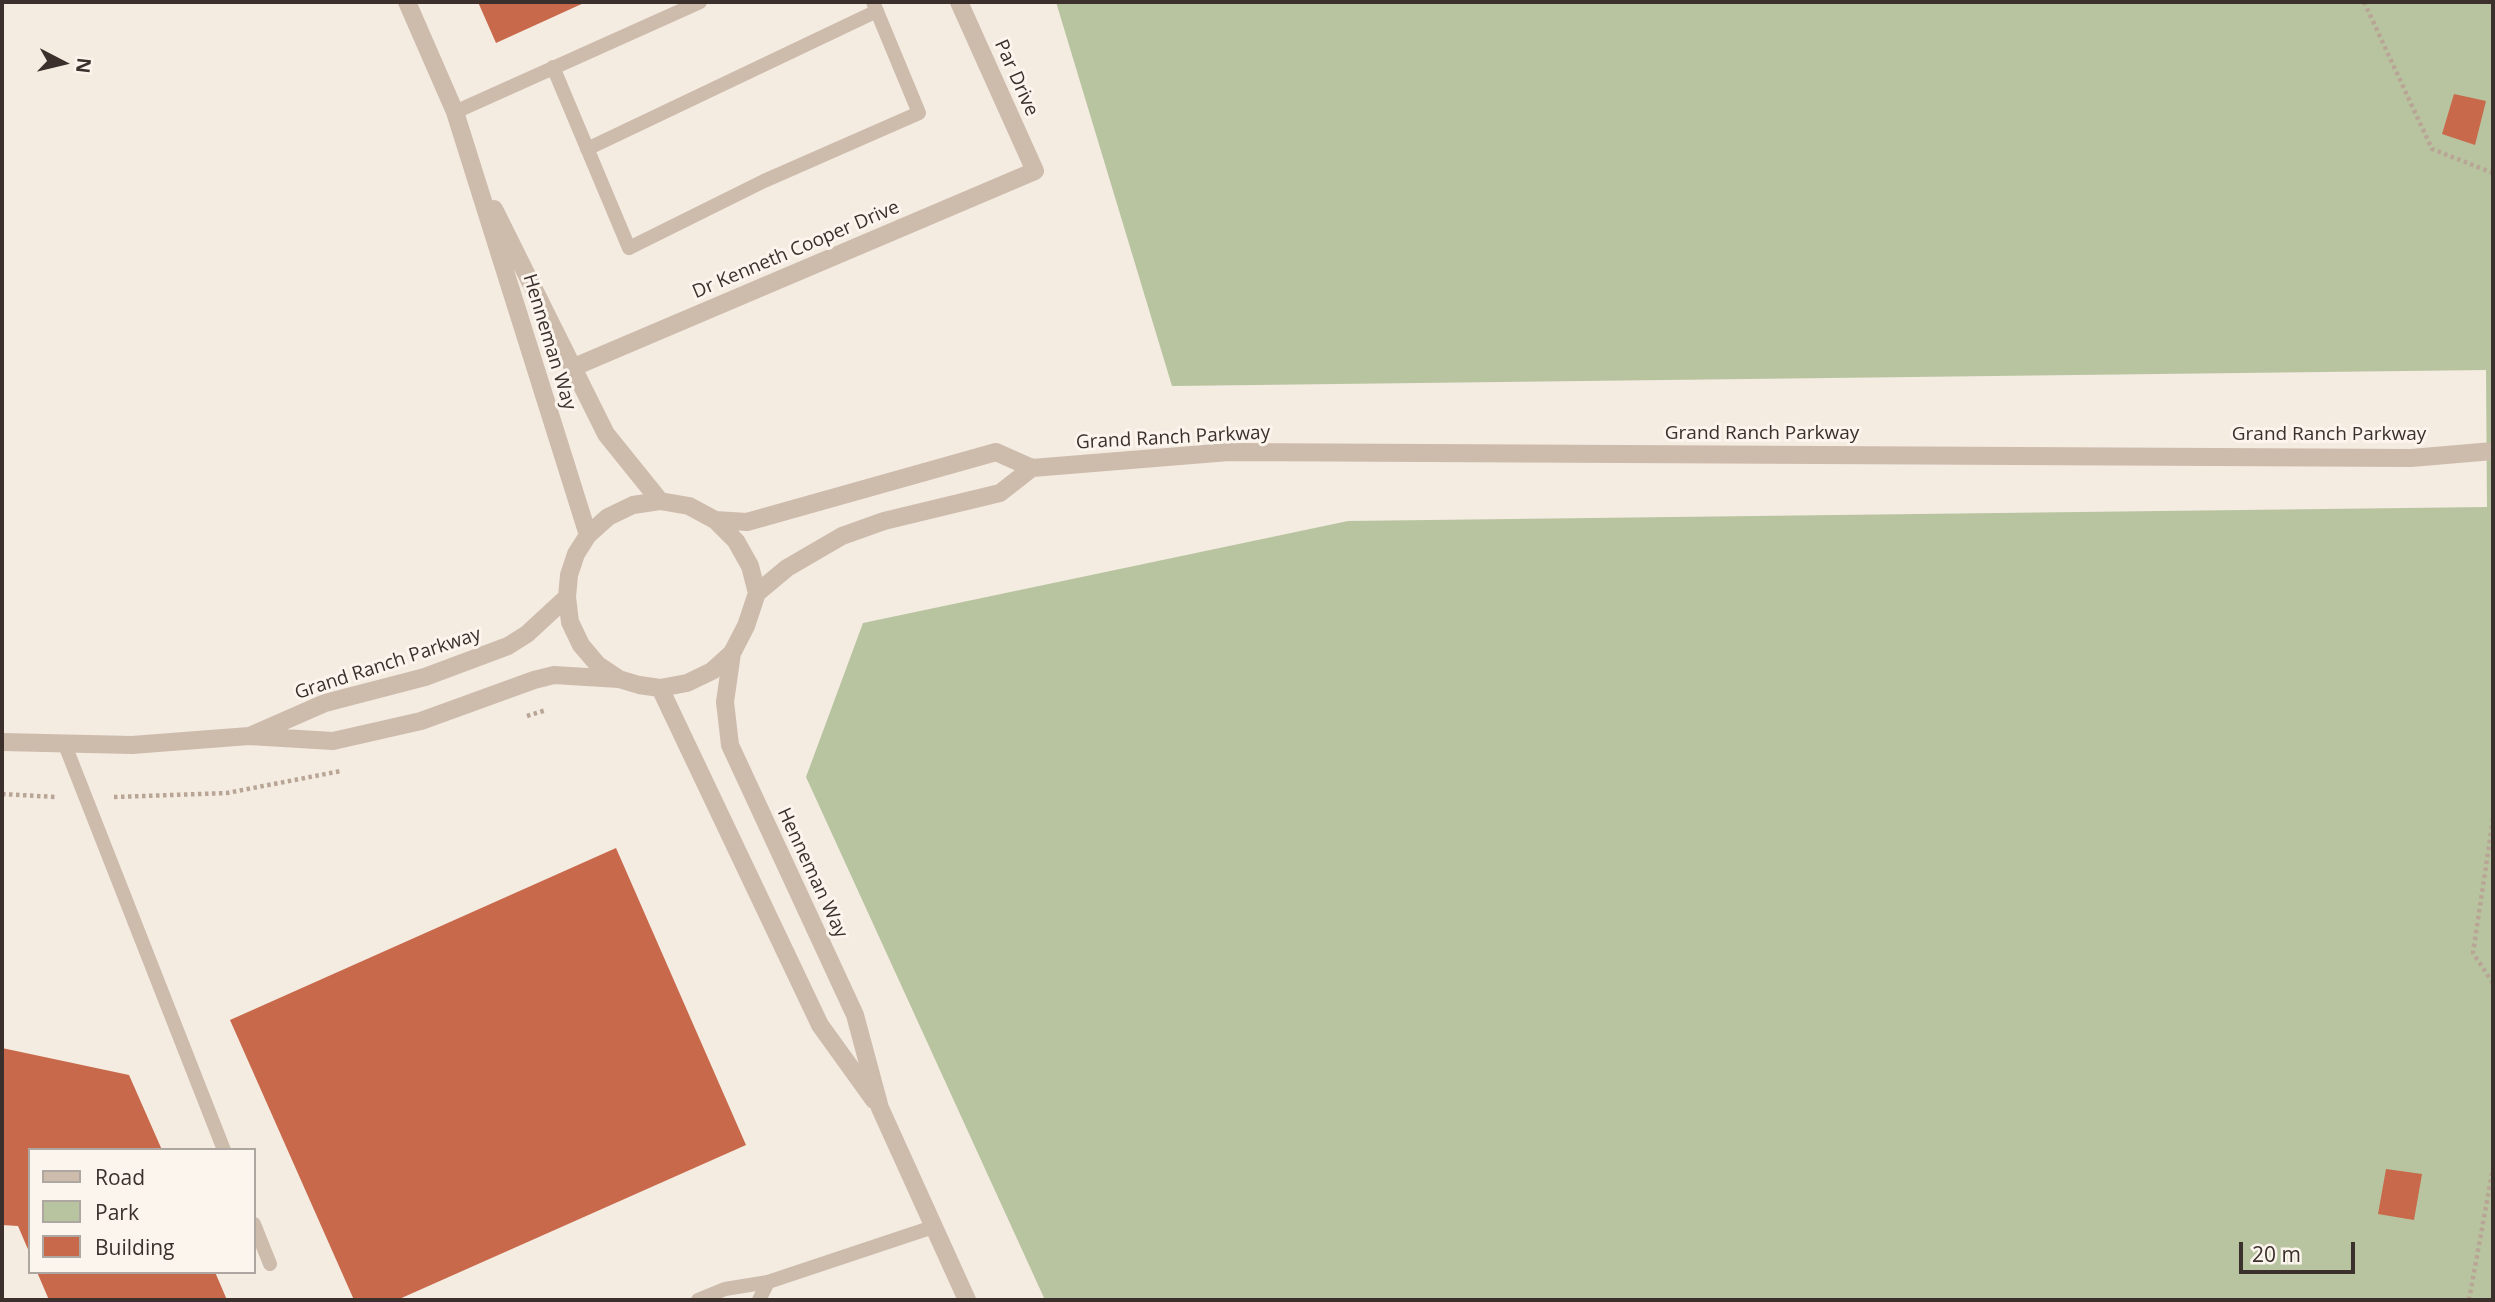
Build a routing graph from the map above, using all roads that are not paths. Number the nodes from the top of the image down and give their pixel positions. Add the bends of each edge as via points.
1 (407, 2) edge
2 (700, 2) edge
3 (959, 2) edge
4 (875, 6) edge
5 (553, 67) junction
6 (455, 111) junction
7 (587, 149) junction
8 (471, 162) junction
9 (1035, 171) joint
10 (573, 368) junction
11 (2493, 451) edge
12 (1031, 468) junction
13 (660, 501) junction
14 (715, 520) junction
15 (587, 536) junction
16 (757, 593) junction
17 (566, 597) junction
18 (732, 653) junction
19 (619, 679) junction
20 (660, 688) junction
21 (249, 736) junction
22 (2, 742) edge
23 (65, 745) junction
24 (880, 1108) junction
25 (224, 1148) edge
26 (933, 1227) junction
27 (256, 1229) edge
28 (270, 1264) dead end
29 (768, 1282) junction
30 (698, 1300) edge
31 (759, 1300) edge
32 (967, 1300) edge

1 - 6 street, Henneman Way
2 - 5 lane
3 - 9 street, Par Drive
4 - 7 lane
4 - 7 lane via 919,113 629,248
5 - 6 lane
5 - 7 lane
6 - 8 street, Henneman Way
8 - 10 street, Henneman Way
8 - 15 street, Henneman Way
9 - 10 street, Dr Kenneth Cooper Drive
10 - 13 street, Henneman Way via 606,434
11 - 12 street, Grand Ranch Parkway via 2411,458 1229,452
12 - 14 street, Grand Ranch Parkway via 996,452 747,522
12 - 16 street via 1000,493 884,521 842,537 787,568
13 - 14 street via 689,506
13 - 15 street via 633,505 608,517
14 - 16 street via 736,541 750,566
15 - 17 street via 576,554
16 - 18 street
17 - 19 street via 570,622 581,645 598,665
17 - 21 street, Grand Ranch Parkway via 508,646 425,677 325,703
18 - 20 street via 712,671 687,683
18 - 24 street, Henneman Way via 725,702 730,745 855,1015
19 - 20 street
19 - 21 street, Grand Ranch Parkway via 554,675 421,721 332,741
20 - 24 street, Henneman Way via 820,1025
21 - 23 street, Grand Ranch Parkway via 166,744
22 - 23 street, Grand Ranch Parkway
23 - 25 lane
24 - 26 street, Henneman Way
26 - 29 lane
26 - 32 street, Henneman Way
27 - 28 lane
29 - 30 lane via 725,1289
29 - 31 lane

